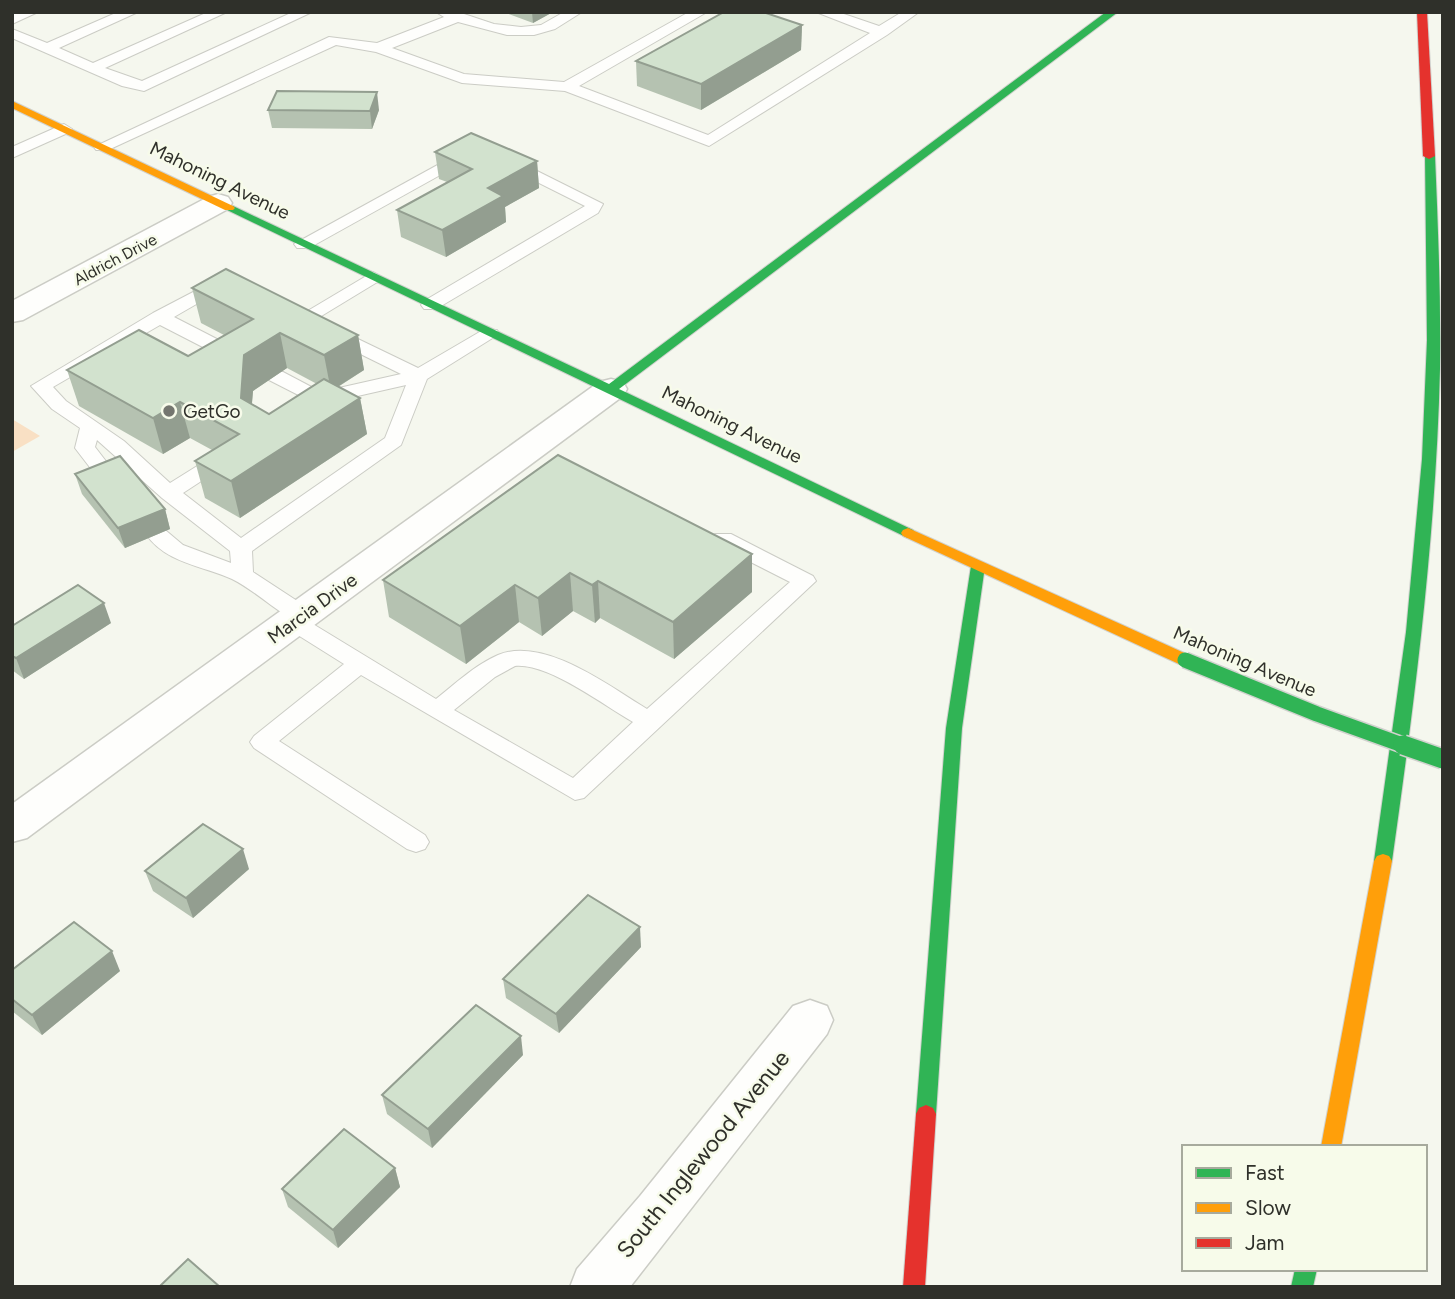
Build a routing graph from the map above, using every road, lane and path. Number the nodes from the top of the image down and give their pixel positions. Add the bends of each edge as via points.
1 (31, 12) edge
2 (131, 12) edge
3 (220, 12) edge
4 (305, 12) edge
5 (443, 12) edge
6 (576, 12) edge
7 (700, 12) edge
8 (823, 12) edge
9 (912, 12) edge
10 (1113, 12) edge
11 (1422, 12) edge
12 (465, 15) edge
13 (12, 20) edge
14 (882, 32) junction
15 (12, 33) edge
16 (47, 48) junction
17 (379, 48) junction
18 (93, 68) junction
19 (157, 82) joint
20 (568, 87) junction
21 (12, 104) edge
22 (64, 129) junction
23 (102, 147) junction
24 (477, 151) edge
25 (12, 153) edge
26 (497, 157) edge
27 (218, 203) junction
28 (303, 244) junction
29 (373, 277) junction
30 (236, 287) edge
31 (430, 305) junction
32 (282, 309) edge
33 (12, 313) edge
34 (159, 317) junction
35 (303, 319) junction
36 (284, 330) edge
37 (490, 334) junction
38 (363, 348) junction
39 (247, 357) edge
40 (342, 359) edge
41 (276, 376) dead end
42 (419, 376) junction
43 (611, 389) junction
44 (319, 399) junction
45 (298, 412) edge
46 (90, 426) junction
47 (342, 451) dead end
48 (364, 461) junction
49 (303, 476) dead end
50 (234, 479) edge
51 (112, 482) edge
52 (325, 489) junction
53 (169, 493) junction
54 (270, 498) dead end
55 (295, 510) junction
56 (157, 534) edge
57 (723, 539) edge
58 (241, 548) junction
59 (978, 566) junction
60 (242, 575) junction
61 (298, 619) junction
62 (360, 664) junction
63 (437, 711) junction
64 (649, 722) junction
65 (1443, 759) edge
66 (12, 826) edge
67 (416, 842) dead end
68 (810, 1020) dead end
69 (1331, 1145) edge
70 (596, 1287) edge
71 (914, 1287) edge

1 - 13 lane
2 - 16 lane
3 - 18 lane
4 - 19 lane
5 - 12 lane
6 - 12 lane via 533,31 502,29
7 - 20 lane
8 - 14 lane
9 - 14 lane
10 - 43 main road
11 - 69 main road via 1433,336 1429,453 1388,833
12 - 17 lane
14 - 20 lane via 709,141
15 - 16 lane
16 - 18 lane
17 - 20 lane via 462,78
17 - 23 lane via 334,40
18 - 19 lane via 127,83 144,86
21 - 22 main road, Mahoning Avenue
22 - 23 main road, Mahoning Avenue
22 - 25 lane
23 - 27 main road, Mahoning Avenue
24 - 28 lane
26 - 31 lane via 594,204 592,209
27 - 28 main road, Mahoning Avenue
27 - 33 street, Aldrich Drive
28 - 29 main road, Mahoning Avenue
29 - 31 main road, Mahoning Avenue
29 - 35 lane
30 - 34 lane via 224,281
31 - 37 main road, Mahoning Avenue
32 - 35 lane
34 - 39 lane via 214,337
34 - 46 lane via 41,386
35 - 36 lane
35 - 38 lane via 321,333
37 - 42 lane
37 - 43 main road, Mahoning Avenue
38 - 40 lane
38 - 42 lane
41 - 44 lane via 304,384
42 - 44 lane
42 - 48 lane via 394,441
43 - 59 main road, Mahoning Avenue
43 - 61 street, Marcia Drive
44 - 45 lane
46 - 51 lane via 85,448
46 - 53 lane
47 - 48 lane
48 - 52 lane
49 - 52 lane
50 - 53 lane via 219,462
52 - 55 lane
53 - 58 lane
54 - 55 lane
55 - 58 lane
56 - 60 lane via 175,550
57 - 64 lane via 805,581
58 - 60 lane
59 - 65 main road, Mahoning Avenue, bridge via 1185,660
59 - 71 main road via 954,729
60 - 61 lane
61 - 62 lane
61 - 66 street, Marcia Drive
62 - 63 lane
62 - 67 lane via 262,742
63 - 64 lane via 495,666 519,657 545,662
63 - 64 lane via 575,791
68 - 70 street, South Inglewood Avenue

